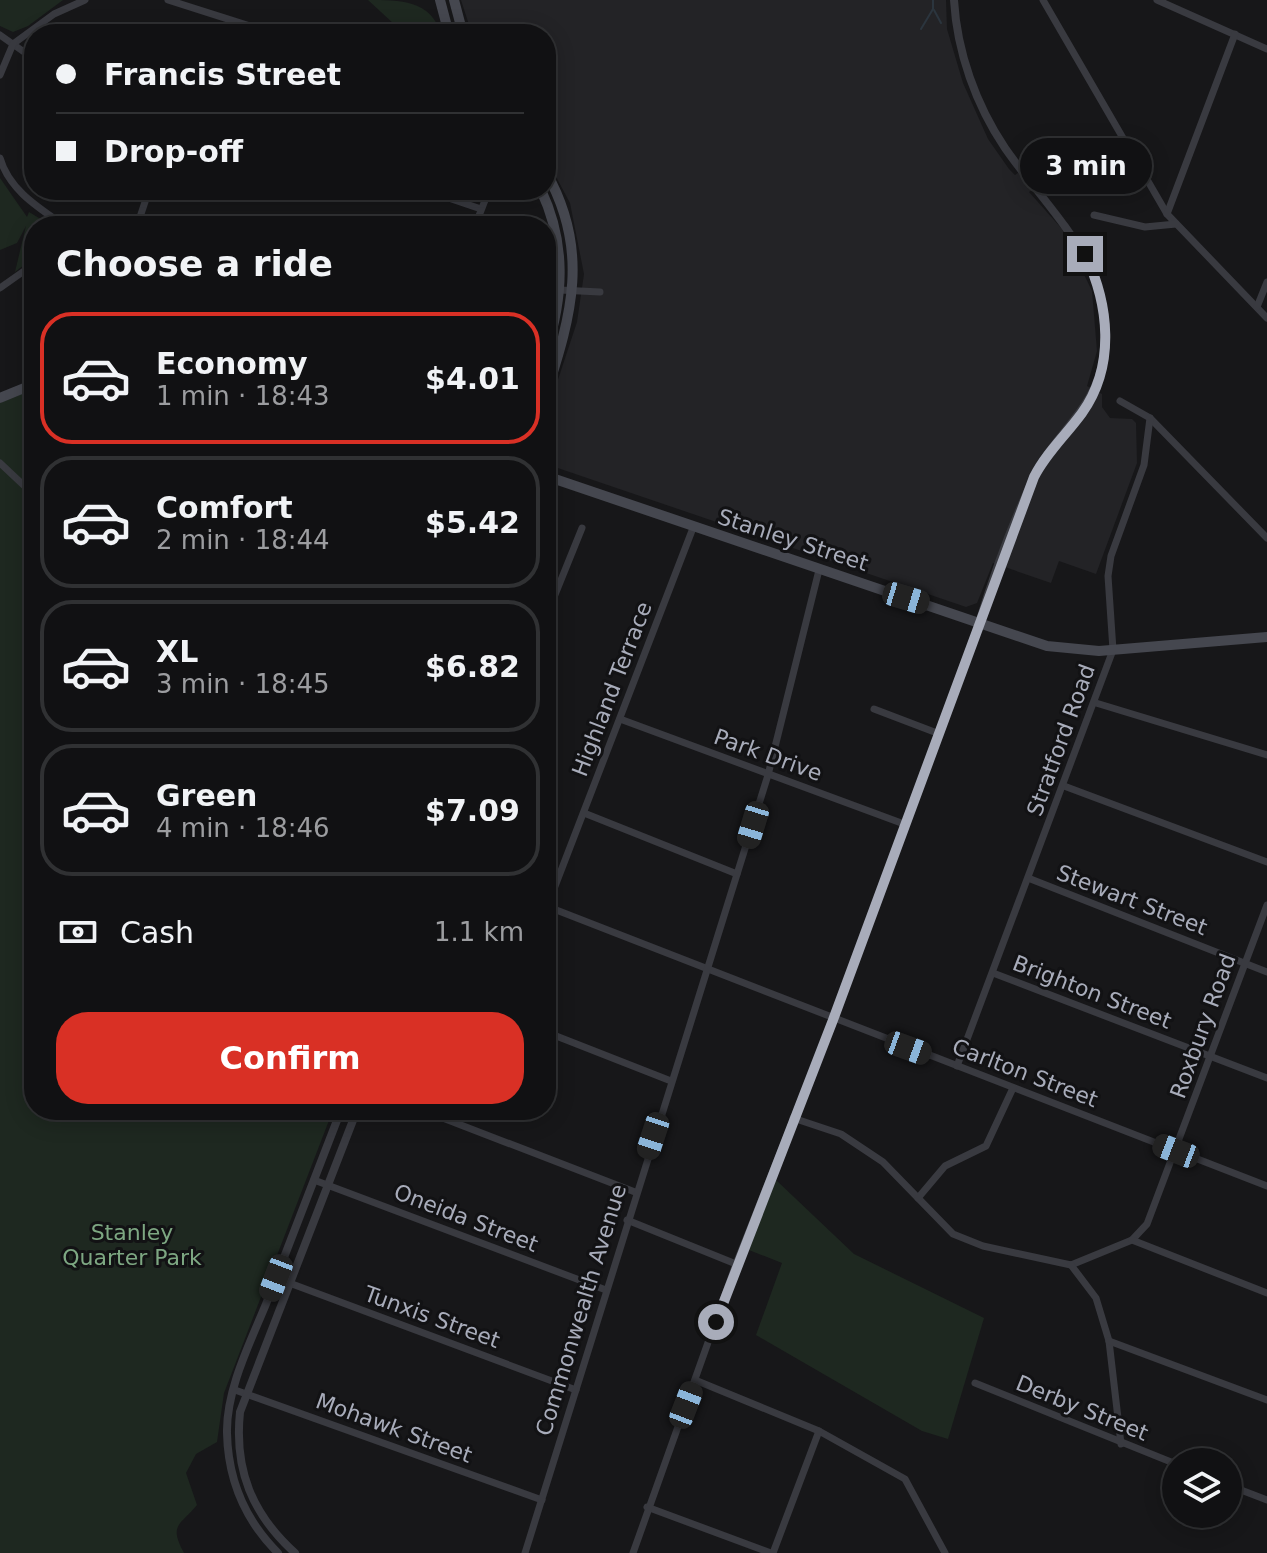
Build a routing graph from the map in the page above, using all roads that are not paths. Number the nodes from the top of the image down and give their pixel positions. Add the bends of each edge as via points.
1 (85, 0) edge
2 (168, 0) edge
3 (440, 0) edge
4 (454, 0) edge
5 (954, 0) edge
6 (1043, 0) edge
7 (1157, 0) edge
8 (40, 24) edge
9 (244, 24) edge
10 (446, 24) edge
11 (460, 24) edge
12 (1235, 34) junction
13 (0, 35) edge
14 (24, 36) edge
15 (13, 44) junction
16 (1267, 49) edge
17 (24, 52) edge
18 (0, 75) edge
19 (0, 158) edge
20 (24, 196) edge
21 (556, 198) edge
22 (27, 200) edge
23 (454, 200) edge
24 (485, 200) edge
25 (481, 209) junction
26 (1167, 214) junction
27 (1094, 215) dead end
28 (50, 216) edge
29 (479, 216) edge
30 (1176, 224) junction
31 (556, 237) edge
32 (24, 271) edge
33 (1267, 282) edge
34 (0, 288) edge
35 (560, 290) junction
36 (573, 291) junction
37 (600, 292) dead end
38 (556, 307) edge
39 (1257, 307) junction
40 (1267, 318) edge
41 (556, 364) edge
42 (24, 388) edge
43 (0, 398) edge
44 (1120, 401) dead end
45 (1150, 418) junction
46 (0, 463) edge
47 (556, 480) edge
48 (24, 486) edge
49 (582, 528) dead end
50 (693, 528) junction
51 (1267, 538) edge
52 (819, 570) junction
53 (556, 592) edge
54 (979, 623) junction
55 (1267, 637) edge
56 (1113, 650) junction
57 (1096, 703) junction
58 (874, 709) dead end
59 (620, 719) junction
60 (937, 733) junction
61 (1267, 755) edge
62 (768, 775) junction
63 (1064, 786) junction
64 (584, 813) junction
65 (904, 824) junction
66 (1267, 862) edge
67 (737, 874) junction
68 (1028, 878) junction
69 (556, 882) edge
70 (1267, 905) edge
71 (556, 910) edge
72 (1246, 964) junction
73 (707, 969) junction
74 (1267, 972) edge
75 (993, 973) junction
76 (833, 1020) junction
77 (556, 1036) edge
78 (1211, 1057) junction
79 (957, 1066) junction
80 (1267, 1078) edge
81 (671, 1081) junction
82 (1013, 1088) junction
83 (793, 1118) junction
84 (337, 1120) edge
85 (353, 1120) edge
86 (448, 1120) edge
87 (1176, 1151) junction
88 (314, 1180) junction
89 (327, 1186) junction
90 (1267, 1186) edge
91 (635, 1192) junction
92 (918, 1198) junction
93 (627, 1220) junction
94 (1132, 1240) junction
95 (736, 1264) junction
96 (1071, 1265) junction
97 (276, 1278) junction
98 (290, 1283) junction
99 (606, 1290) junction
100 (1267, 1293) edge
101 (1109, 1341) junction
102 (695, 1380) junction
103 (975, 1383) dead end
104 (235, 1390) junction
105 (576, 1390) junction
106 (246, 1394) junction
107 (1267, 1400) edge
108 (819, 1431) junction
109 (1121, 1444) junction
110 (1162, 1459) edge
111 (1242, 1490) edge
112 (542, 1500) junction
113 (1267, 1500) edge
114 (647, 1507) junction
115 (264, 1520) junction
116 (254, 1526) junction
117 (278, 1553) edge
118 (295, 1553) edge
119 (525, 1553) edge
120 (633, 1553) edge
121 (772, 1553) edge
122 (945, 1553) edge

1 - 8 street
2 - 9 street
3 - 10 main road
4 - 11 main road
5 - 54 street via 961,46 980,102 1004,147 1080,245 1096,281 1106,337 1094,392 1035,475
6 - 26 street
7 - 12 street
12 - 16 street
12 - 26 street
13 - 15 street
14 - 15 street
15 - 17 street
15 - 18 street
19 - 20 street
21 - 36 main road via 570,234
22 - 28 street
23 - 25 street
24 - 25 street
25 - 29 street
26 - 30 street
27 - 30 street via 1145,227
30 - 39 street
31 - 35 main road
32 - 34 street
33 - 39 street
35 - 36 street
35 - 38 main road
36 - 37 street
36 - 41 main road
39 - 40 street
42 - 43 main road
44 - 45 street
45 - 51 street
45 - 56 street, Stratford Road via 1144,465 1111,556
46 - 48 street
47 - 50 main road, Stanley Street
49 - 53 street
50 - 52 main road, Stanley Street
50 - 59 street, Highland Terrace
52 - 54 main road, Stanley Street
52 - 62 street, Commonwealth Avenue
54 - 56 main road, Stanley Street via 1060,648
54 - 60 street
55 - 56 main road, Stanley Street
56 - 57 street, Stratford Road
57 - 61 street
57 - 63 street, Stratford Road
58 - 60 street
59 - 62 street, Park Drive
59 - 64 street, Highland Terrace
60 - 65 street
62 - 65 street, Park Drive
62 - 67 street, Commonwealth Avenue
63 - 66 street
63 - 68 street, Stratford Road
64 - 67 street
64 - 69 street, Highland Terrace
65 - 76 street
67 - 73 street, Commonwealth Avenue
68 - 72 street, Stewart Street
68 - 75 street, Stratford Road
70 - 72 street, Roxbury Road
71 - 73 street, Carlton Street
72 - 74 street, Stewart Street
72 - 78 street, Roxbury Road
73 - 76 street, Carlton Street
73 - 81 street, Commonwealth Avenue
75 - 78 street, Brighton Street
75 - 79 street, Stratford Road
76 - 79 street, Carlton Street
76 - 83 street
77 - 81 street
78 - 80 street, Brighton Street
78 - 87 street, Roxbury Road
79 - 82 street, Carlton Street
81 - 91 street, Commonwealth Avenue
82 - 87 street, Carlton Street
82 - 92 street via 986,1146 945,1166
83 - 92 street via 841,1134 883,1162
83 - 95 street
84 - 88 street
85 - 89 street
86 - 91 street
87 - 90 street, Carlton Street
87 - 94 street, Roxbury Road via 1147,1224
88 - 89 street, Oneida Street
88 - 97 street
89 - 98 street
89 - 99 street, Oneida Street
91 - 93 street, Commonwealth Avenue
92 - 96 street via 953,1234
93 - 95 street
93 - 99 street, Commonwealth Avenue
94 - 96 street
94 - 100 street
95 - 102 street
96 - 101 street via 1096,1298
97 - 98 street, Tunxis Street
97 - 104 street
98 - 105 street, Tunxis Street
98 - 106 street
99 - 105 street, Commonwealth Avenue
101 - 107 street
101 - 109 street
102 - 108 street
102 - 114 street
103 - 109 street, Derby Street
104 - 106 street, Mohawk Street
104 - 116 street via 227,1431 230,1471
105 - 112 street, Commonwealth Avenue
106 - 112 street, Mohawk Street
106 - 115 street via 238,1430 239,1458
108 - 121 street
108 - 122 street via 905,1479
109 - 110 street, Derby Street
111 - 113 street
112 - 119 street, Commonwealth Avenue
114 - 120 street
114 - 121 street
115 - 116 street
115 - 118 street
116 - 117 street

